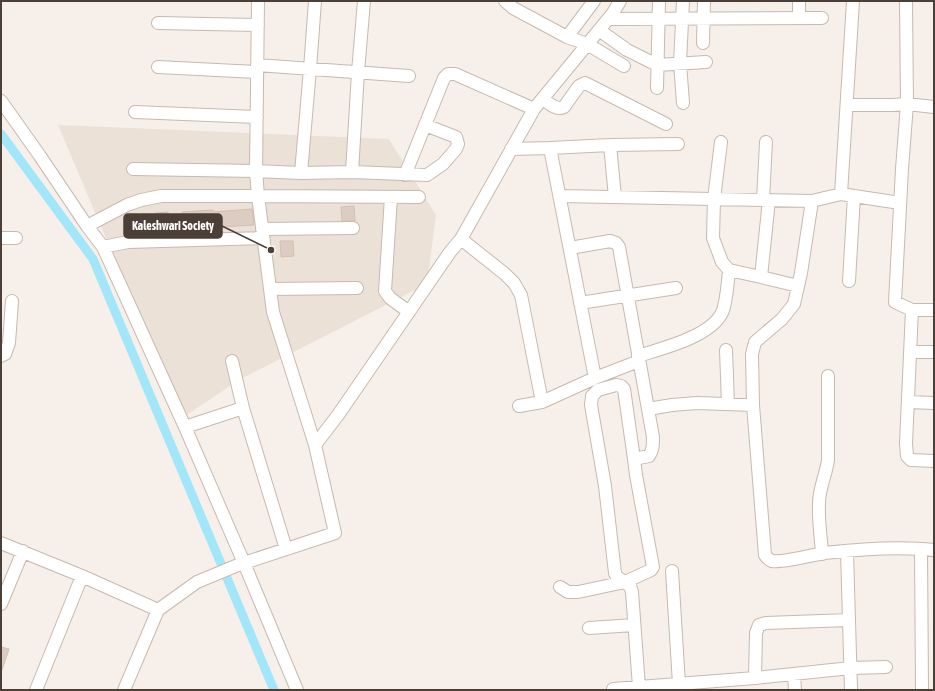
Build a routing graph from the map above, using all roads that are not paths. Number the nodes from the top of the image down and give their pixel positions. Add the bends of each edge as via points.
1 (258, 1) edge
2 (315, 1) edge
3 (364, 1) edge
4 (594, 1) edge
5 (659, 1) edge
6 (683, 1) edge
7 (704, 1) edge
8 (799, 1) edge
9 (853, 1) edge
10 (906, 1) edge
11 (616, 2) edge
12 (511, 3) edge
13 (799, 18) junction
14 (822, 18) dead end
15 (608, 19) junction
16 (659, 19) junction
17 (683, 19) junction
18 (704, 19) junction
19 (158, 23) dead end
20 (258, 25) junction
21 (599, 30) junction
22 (567, 38) junction
23 (703, 43) dead end
24 (588, 44) junction
25 (706, 62) dead end
26 (680, 63) junction
27 (657, 65) junction
28 (624, 66) dead end
29 (158, 67) dead end
30 (257, 69) junction
31 (310, 69) junction
32 (358, 72) junction
33 (409, 76) dead end
34 (657, 88) dead end
35 (543, 99) junction
36 (1, 100) edge
37 (683, 104) dead end
38 (907, 104) junction
39 (846, 105) junction
40 (934, 107) edge
41 (534, 109) junction
42 (135, 112) dead end
43 (256, 117) junction
44 (666, 124) dead end
45 (425, 125) junction
46 (721, 142) dead end
47 (766, 142) dead end
48 (678, 144) dead end
49 (610, 145) junction
50 (550, 148) junction
51 (511, 149) junction
52 (133, 169) dead end
53 (256, 171) junction
54 (352, 172) junction
55 (301, 173) junction
56 (405, 175) junction
57 (841, 194) junction
58 (258, 196) junction
59 (560, 196) junction
60 (854, 196) junction
61 (392, 197) junction
62 (419, 197) dead end
63 (615, 198) junction
64 (714, 199) junction
65 (766, 200) junction
66 (812, 201) junction
67 (900, 203) junction
68 (86, 226) junction
69 (353, 228) dead end
70 (263, 234) junction
71 (1, 238) edge
72 (16, 238) dead end
73 (461, 239) junction
74 (103, 247) junction
75 (570, 248) junction
76 (729, 270) junction
77 (760, 277) junction
78 (849, 281) dead end
79 (798, 286) junction
80 (356, 288) dead end
81 (676, 288) dead end
82 (270, 289) junction
83 (627, 296) junction
84 (12, 301) dead end
85 (580, 302) junction
86 (912, 310) junction
87 (934, 310) edge
88 (409, 312) junction
89 (726, 350) dead end
90 (910, 352) junction
91 (934, 352) edge
92 (1, 356) edge
93 (639, 358) junction
94 (232, 361) dead end
95 (828, 376) dead end
96 (595, 378) junction
97 (542, 402) junction
98 (908, 402) junction
99 (934, 403) edge
100 (728, 404) junction
101 (753, 405) junction
102 (519, 406) dead end
103 (243, 408) junction
104 (648, 409) junction
105 (185, 427) junction
106 (315, 445) junction
107 (634, 459) junction
108 (934, 461) edge
109 (1, 543) edge
110 (286, 549) junction
111 (921, 549) junction
112 (847, 550) junction
113 (934, 550) edge
114 (22, 551) junction
115 (822, 554) junction
116 (241, 564) junction
117 (672, 571) dead end
118 (82, 576) junction
119 (625, 582) junction
120 (560, 587) dead end
121 (1, 604) edge
122 (158, 610) junction
123 (849, 620) junction
124 (634, 625) junction
125 (589, 628) dead end
126 (886, 667) dead end
127 (851, 668) junction
128 (794, 674) junction
129 (755, 678) junction
130 (679, 684) junction
131 (639, 687) junction
132 (613, 689) dead end
133 (36, 690) edge
134 (124, 690) edge
135 (297, 690) edge
136 (795, 690) edge
137 (851, 690) edge
138 (922, 690) edge

1 - 20 street
2 - 31 street
3 - 32 street
4 - 22 street
5 - 16 street
6 - 17 street
7 - 18 street
8 - 13 street
9 - 39 street
10 - 38 street
11 - 15 street
12 - 22 street
13 - 14 street
13 - 18 street
15 - 16 street
15 - 21 street
16 - 17 street
16 - 27 street
17 - 18 street
17 - 26 street
18 - 23 street
19 - 20 street
20 - 30 street
21 - 24 street
21 - 27 street via 627,50
22 - 24 street
24 - 28 street
24 - 35 street
25 - 26 street
26 - 27 street
26 - 37 street
27 - 34 street
29 - 30 street
30 - 31 street
30 - 43 street
31 - 32 street
31 - 55 street
32 - 33 street
32 - 54 street
35 - 41 street
35 - 44 street via 557,108 564,107 578,86 585,82
36 - 68 street
38 - 39 street
38 - 40 street
38 - 67 street
39 - 57 street
41 - 45 street via 455,74 448,74 444,78
41 - 51 street
42 - 43 street
43 - 53 street
45 - 56 street
45 - 56 street via 456,138 456,149 443,164 427,175
46 - 64 street
47 - 65 street
48 - 49 street
49 - 50 street
49 - 63 street
50 - 51 street
50 - 59 street
51 - 73 street
52 - 53 street
53 - 55 street
53 - 58 street
54 - 55 street
54 - 56 street
57 - 60 street
57 - 66 street
58 - 61 street
58 - 68 street via 154,197 127,204
58 - 70 street
59 - 63 street
59 - 75 street
60 - 67 street
60 - 78 street
61 - 62 street
61 - 88 street via 385,291
63 - 64 street
64 - 65 street
64 - 76 street via 713,238 722,262
65 - 66 street
65 - 77 street
66 - 79 street
67 - 86 street via 895,302
68 - 74 street
69 - 70 street
70 - 74 street via 128,242
70 - 82 street
71 - 72 street
73 - 88 street
73 - 97 street via 505,274 521,295
74 - 105 street
75 - 83 street via 610,241 616,243 619,247
75 - 85 street
76 - 77 street
76 - 93 street via 724,308 718,320 702,332
77 - 79 street
79 - 101 street via 794,304 782,319 755,342 752,354
80 - 82 street
81 - 83 street
82 - 106 street via 273,312
83 - 85 street
83 - 93 street
84 - 92 street via 8,343 5,354
85 - 96 street
86 - 87 street
86 - 90 street
88 - 106 street
89 - 100 street
90 - 91 street
90 - 98 street
93 - 96 street
93 - 104 street
94 - 103 street
95 - 115 street via 828,460 818,504
96 - 97 street
97 - 102 street
98 - 99 street
98 - 108 street via 907,456 911,460
100 - 101 street
100 - 104 street via 697,403
101 - 115 street via 765,555 773,561 783,561
103 - 105 street
103 - 110 street
104 - 107 street via 653,437 652,451 649,456
105 - 116 street
106 - 110 street via 336,533
107 - 119 street via 653,567
107 - 119 street via 624,389 616,385 598,390 592,396 591,405 605,486 615,573
109 - 114 street
110 - 116 street
111 - 112 street
111 - 113 street
111 - 138 street
112 - 115 street
112 - 123 street
114 - 118 street
114 - 121 street
116 - 122 street via 197,582
116 - 135 street
117 - 130 street
118 - 122 street
118 - 133 street
119 - 120 street via 578,592 568,592
119 - 124 street via 632,592
122 - 134 street
123 - 127 street
123 - 129 street via 759,625 756,633
124 - 125 street
124 - 131 street
126 - 127 street
127 - 128 street
127 - 137 street
128 - 129 street
128 - 136 street
129 - 130 street
130 - 131 street
131 - 132 street

